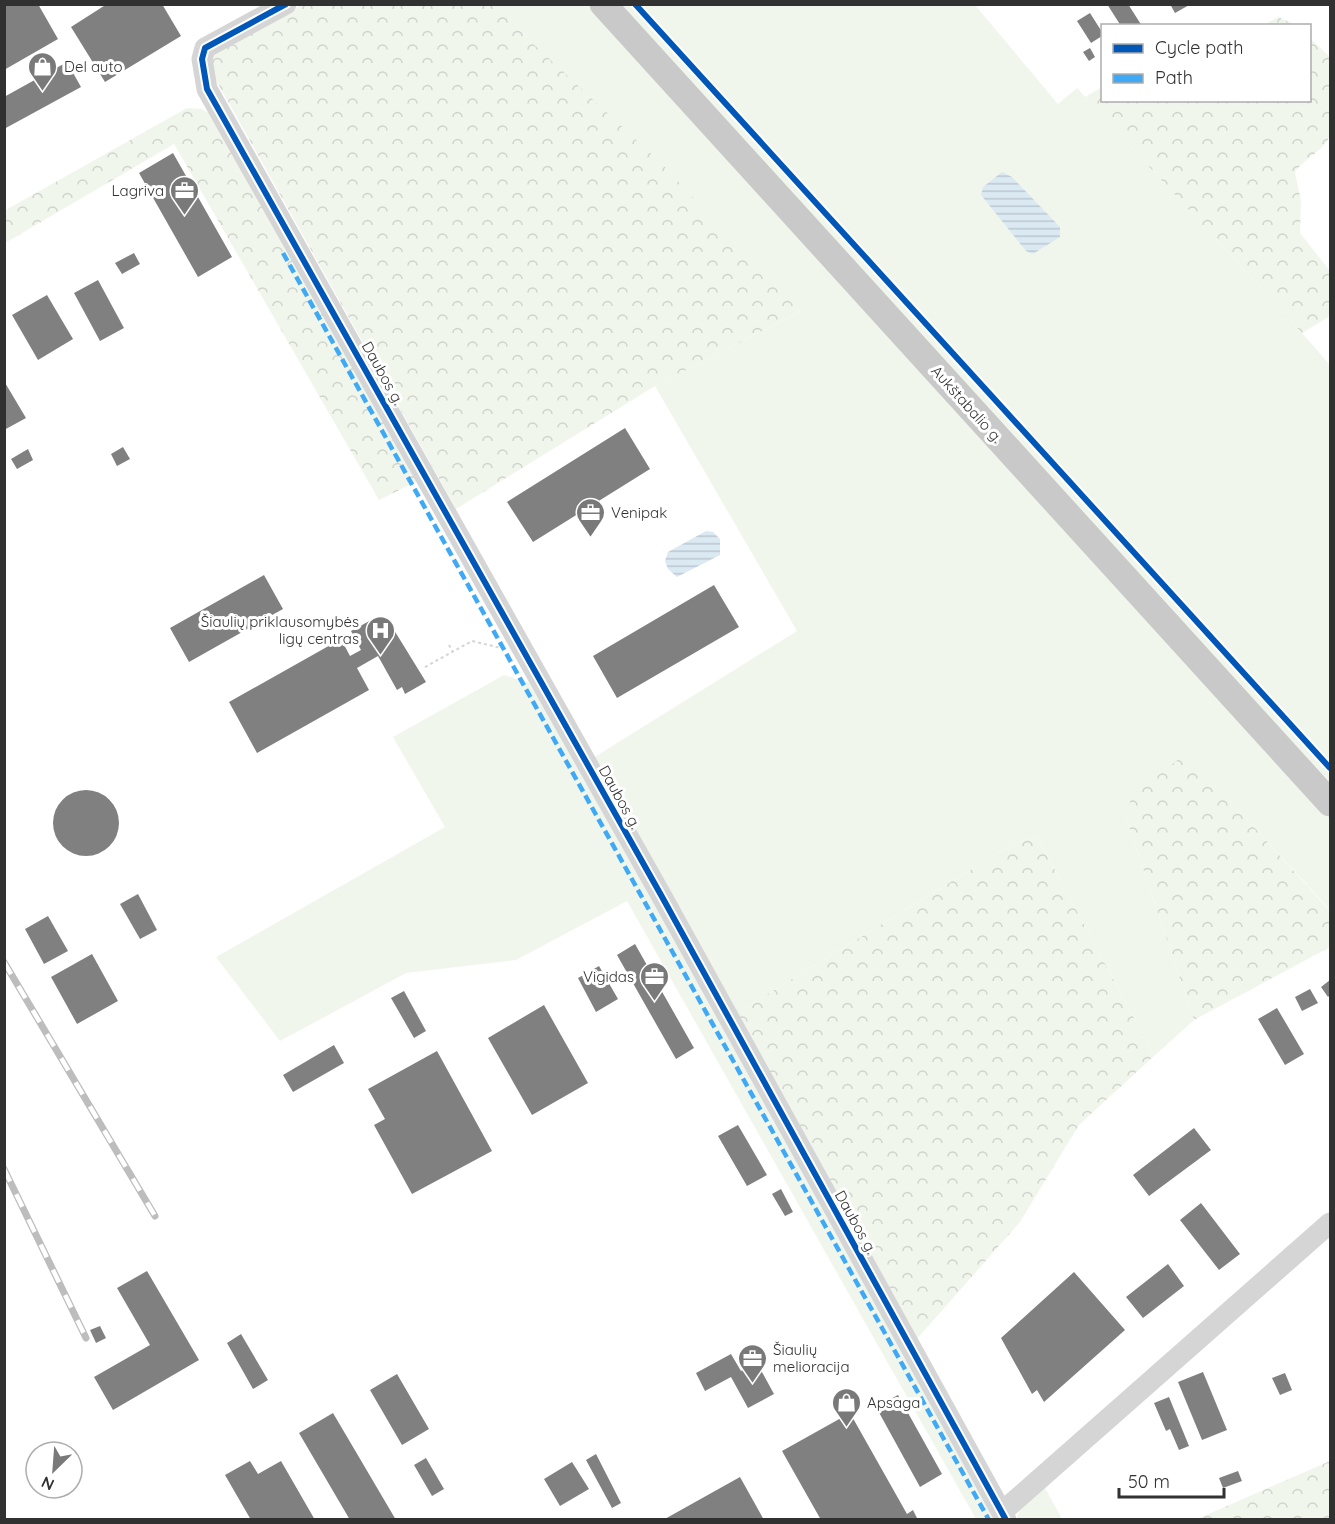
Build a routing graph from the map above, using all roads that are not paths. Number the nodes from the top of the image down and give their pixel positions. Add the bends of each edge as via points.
1 (286, 4) edge
2 (603, 4) edge
3 (1330, 803) edge
4 (1330, 1223) edge
5 (1004, 1516) edge

1 - 5 street, Daubos g. via 206,48 202,58 207,89 661,895
2 - 3 main road, Aukštabalio g.
4 - 5 street

